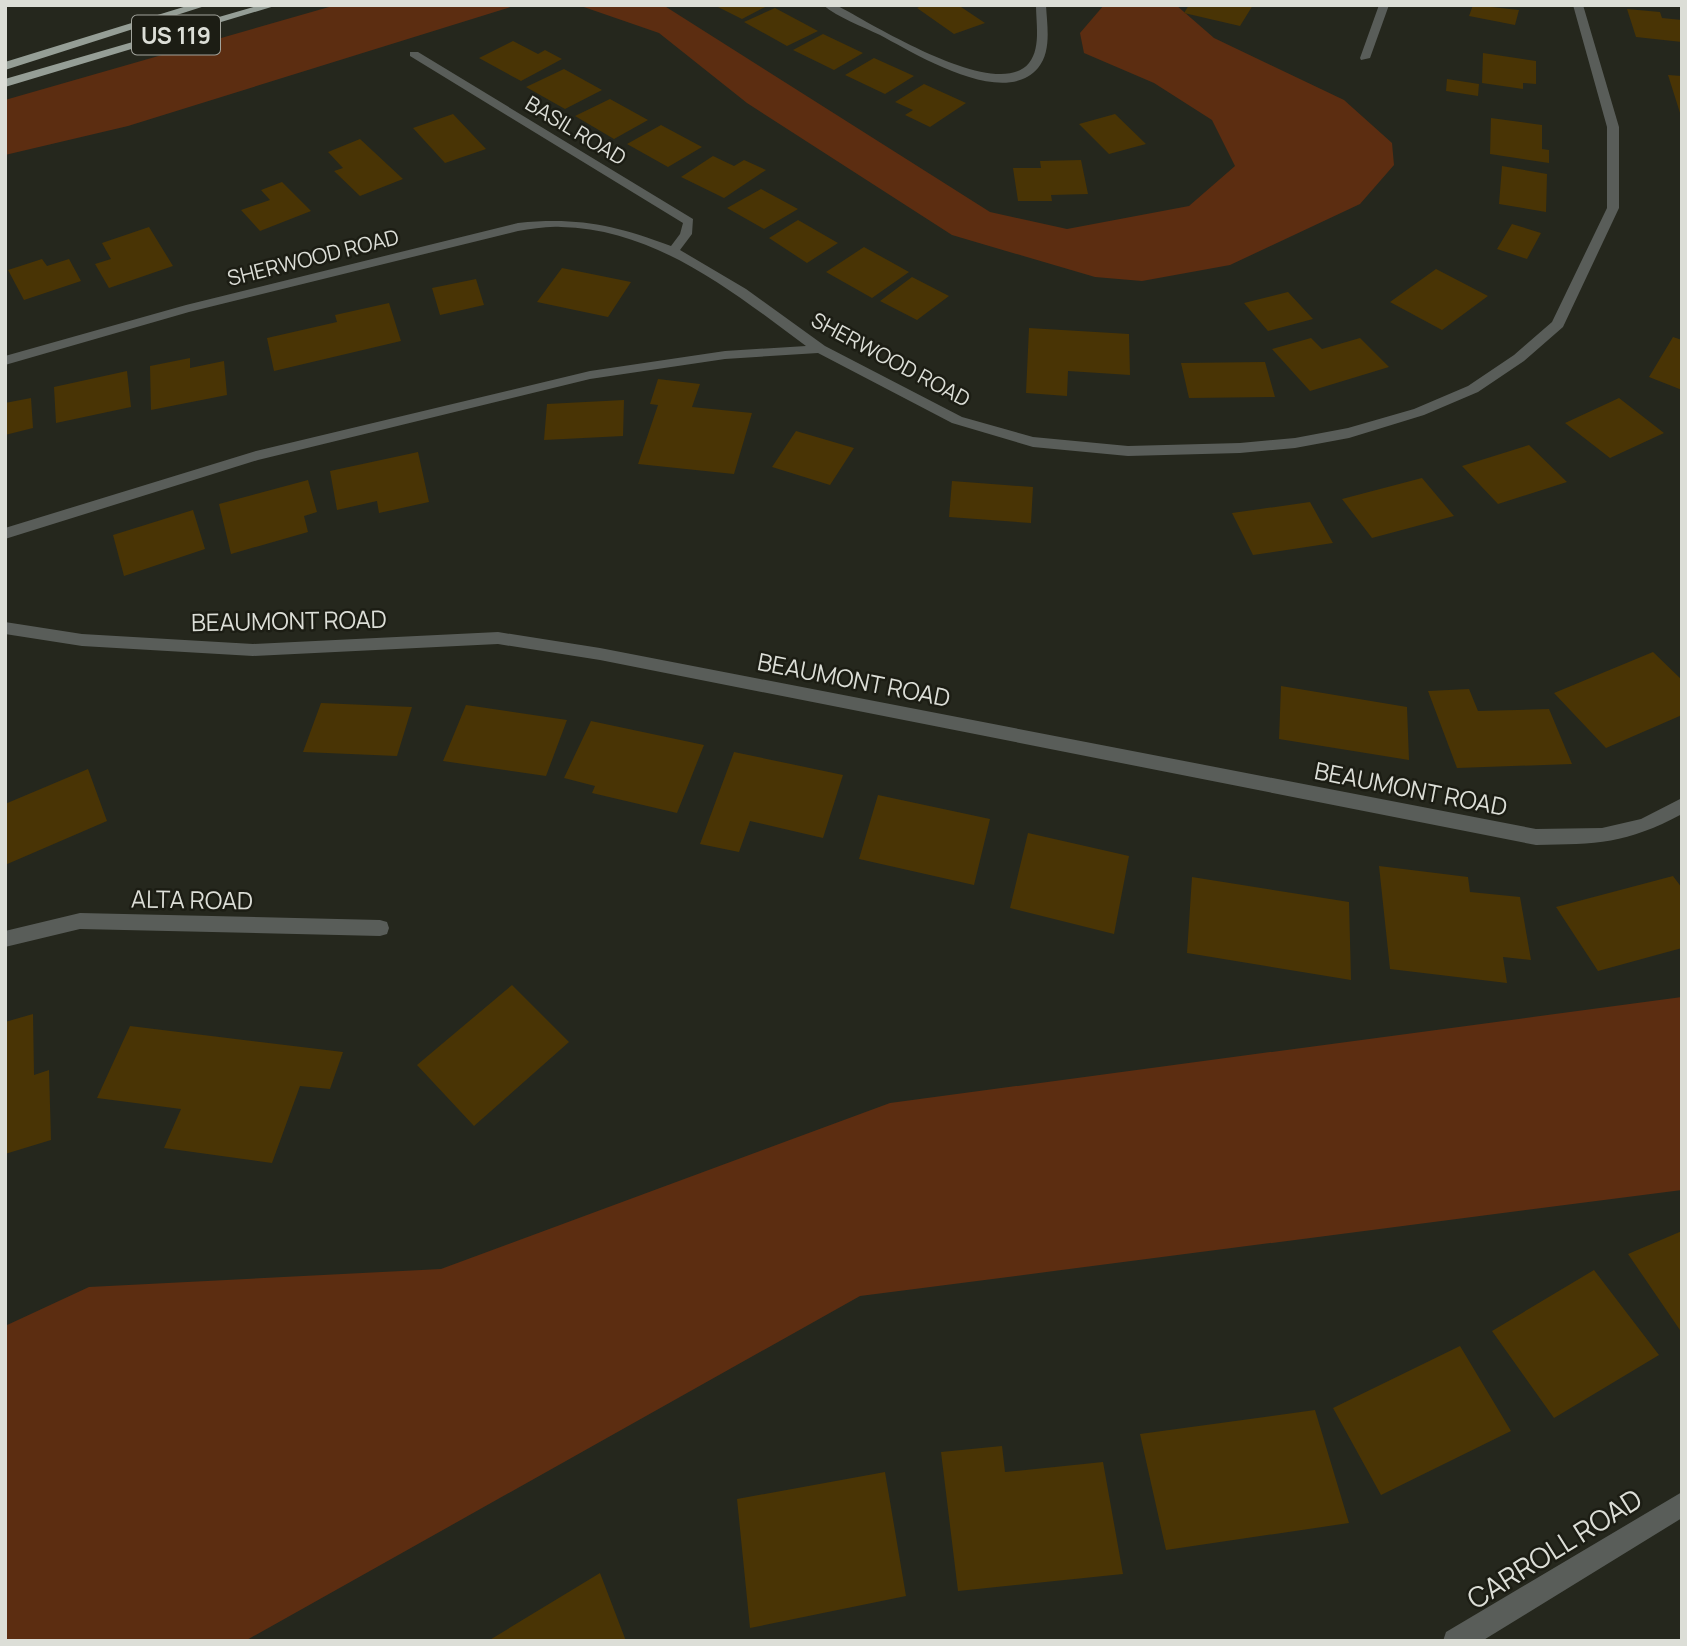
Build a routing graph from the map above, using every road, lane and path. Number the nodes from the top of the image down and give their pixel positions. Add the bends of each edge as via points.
1 (161, 5) edge
2 (203, 5) edge
3 (273, 5) edge
4 (828, 5) edge
5 (1041, 5) edge
6 (1384, 5) edge
7 (1578, 5) edge
8 (5, 52) edge
9 (414, 54) dead end
10 (1365, 58) dead end
11 (5, 66) edge
12 (5, 83) edge
13 (673, 251) junction
14 (820, 349) junction
15 (5, 361) edge
16 (5, 534) edge
17 (5, 628) edge
18 (1682, 804) edge
19 (380, 928) dead end
20 (5, 939) edge
21 (1682, 1504) edge
22 (1455, 1641) edge

1 - 8 highway, US 119
2 - 11 highway
3 - 12 highway, US 119
4 - 5 street via 956,70 979,78 1006,78 1028,71 1039,58
6 - 10 street
7 - 14 street, SHERWOOD ROAD via 1613,127 1614,208 1558,324 1473,389 1419,412 1295,443 1128,451 1033,442 957,420
9 - 13 street, BASIL ROAD via 689,222
13 - 14 street, SHERWOOD ROAD via 741,292
13 - 15 street, SHERWOOD ROAD via 593,226 518,227 186,309
14 - 16 street via 725,355 590,374 256,456
17 - 18 street, BEAUMONT ROAD via 82,640 253,650 498,638 1536,837 1602,836 1645,825
19 - 20 street, ALTA ROAD via 80,921
21 - 22 street, CARROLL ROAD

